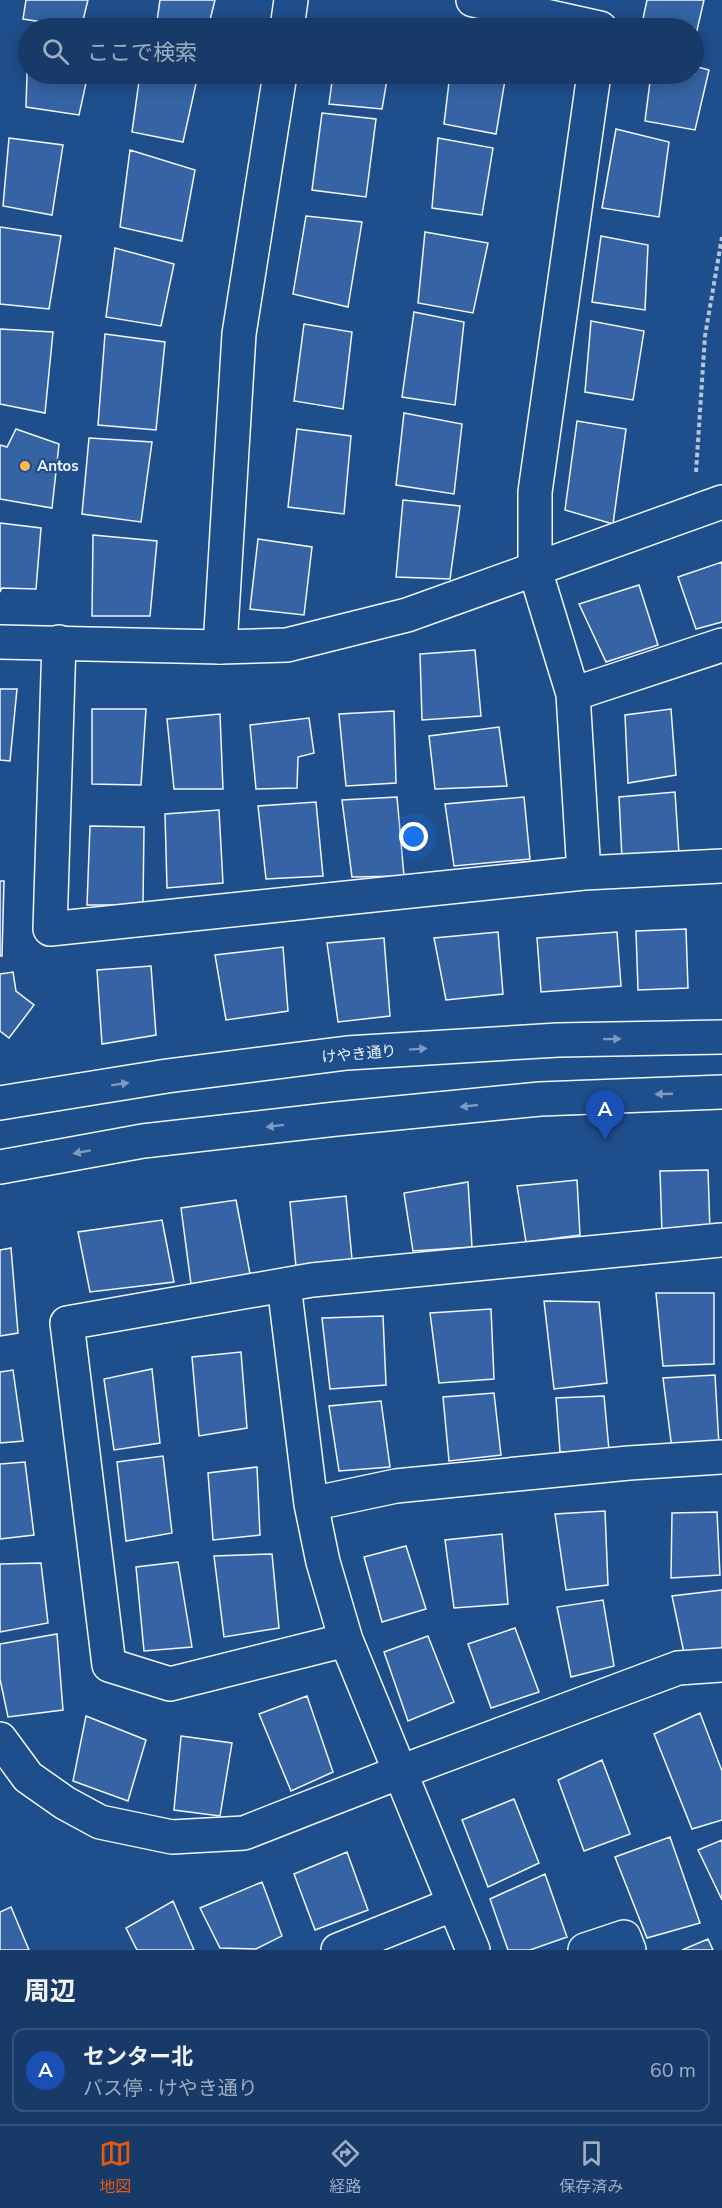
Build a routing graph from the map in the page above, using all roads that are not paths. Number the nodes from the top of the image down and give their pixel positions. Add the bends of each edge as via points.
1 (291, 0) edge
2 (473, 0) edge
3 (288, 18) edge
4 (555, 18) edge
5 (278, 84) edge
6 (593, 84) edge
7 (708, 506) edge
8 (535, 570) junction
9 (0, 642) edge
10 (58, 642) junction
11 (722, 645) edge
12 (220, 647) junction
13 (573, 694) junction
14 (722, 866) edge
15 (584, 873) junction
16 (722, 1037) edge
17 (722, 1092) edge
18 (0, 1104) edge
19 (0, 1167) edge
20 (722, 1240) edge
21 (284, 1285) junction
22 (722, 1457) edge
23 (311, 1504) junction
24 (346, 1640) junction
25 (722, 1665) edge
26 (0, 1739) edge
27 (400, 1772) junction
28 (454, 1904) junction
29 (338, 1950) edge
30 (472, 1950) edge
31 (585, 1950) edge
32 (629, 1950) edge

1 - 3 street
2 - 4 street
5 - 12 street via 239,334
6 - 8 street via 535,492
7 - 8 street
8 - 12 street via 407,615 287,645
8 - 13 street
9 - 10 street
10 - 12 street
10 - 15 street via 50,929
11 - 13 street
13 - 15 street
14 - 15 street
18 -> 16 street, けやき通り via 167,1076 347,1053 558,1040
17 -> 19 street via 540,1099 336,1119 143,1141
20 - 21 street
21 - 23 street
21 - 24 street via 67,1323 109,1665 170,1684
22 - 23 street via 396,1486
23 - 24 street
24 - 27 street
25 - 27 street via 678,1668
26 - 27 street via 28,1777 65,1803 100,1822 172,1837 244,1833
27 - 28 street
28 - 29 street
28 - 30 street
31 - 32 street via 624,1937

